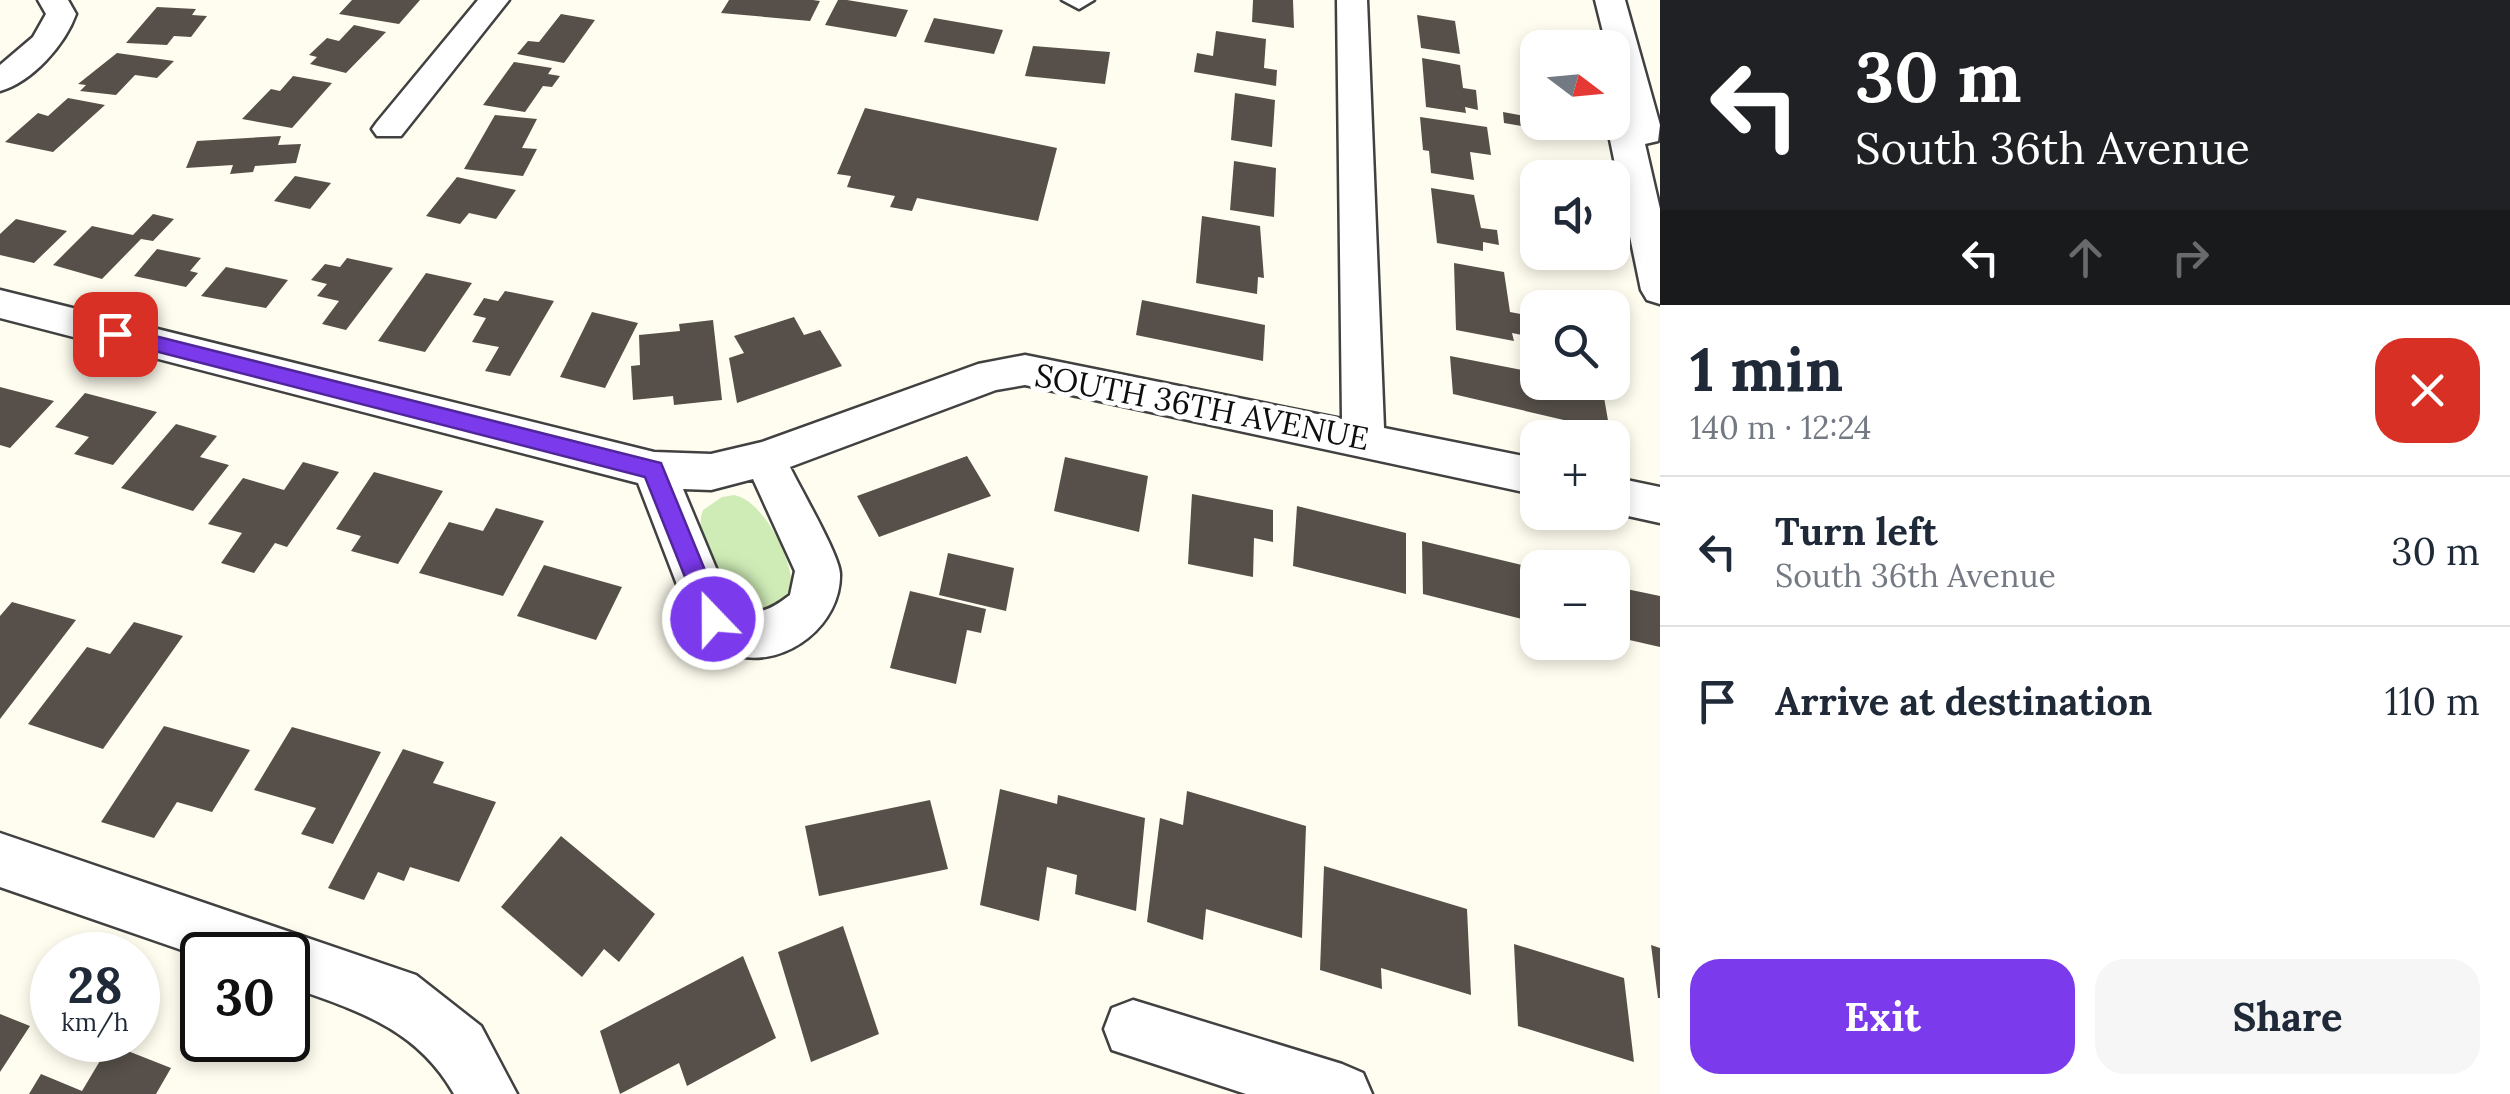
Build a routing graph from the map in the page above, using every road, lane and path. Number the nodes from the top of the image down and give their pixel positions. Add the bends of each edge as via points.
1 (53, 0) edge
2 (494, 0) edge
3 (1352, 0) edge
4 (1610, 0) edge
5 (0, 81) edge
6 (388, 129) dead end
7 (1660, 290) edge
8 (0, 304) edge
9 (1363, 438) junction
10 (764, 459) junction
11 (654, 470) junction
12 (1520, 474) edge
13 (1630, 498) edge
14 (1660, 505) edge
15 (0, 860) edge
16 (211, 932) edge
17 (310, 966) edge
18 (1134, 1029) dead end
19 (486, 1094) edge
20 (1342, 1094) edge

1 - 5 street via 61,14 57,29
2 - 6 street
3 - 9 street
4 - 7 street via 1646,134 1625,130
8 - 11 street, SOUTH 36TH AVENUE
9 - 10 street, SOUTH 36TH AVENUE via 1026,370 992,375
9 - 12 street, SOUTH 36TH AVENUE
10 - 11 street, SOUTH 36TH AVENUE via 711,472
10 - 11 street via 818,571 811,607 777,632 740,635 713,619
13 - 14 street
15 - 16 street
17 - 19 street via 396,995 460,1047
18 - 20 street

